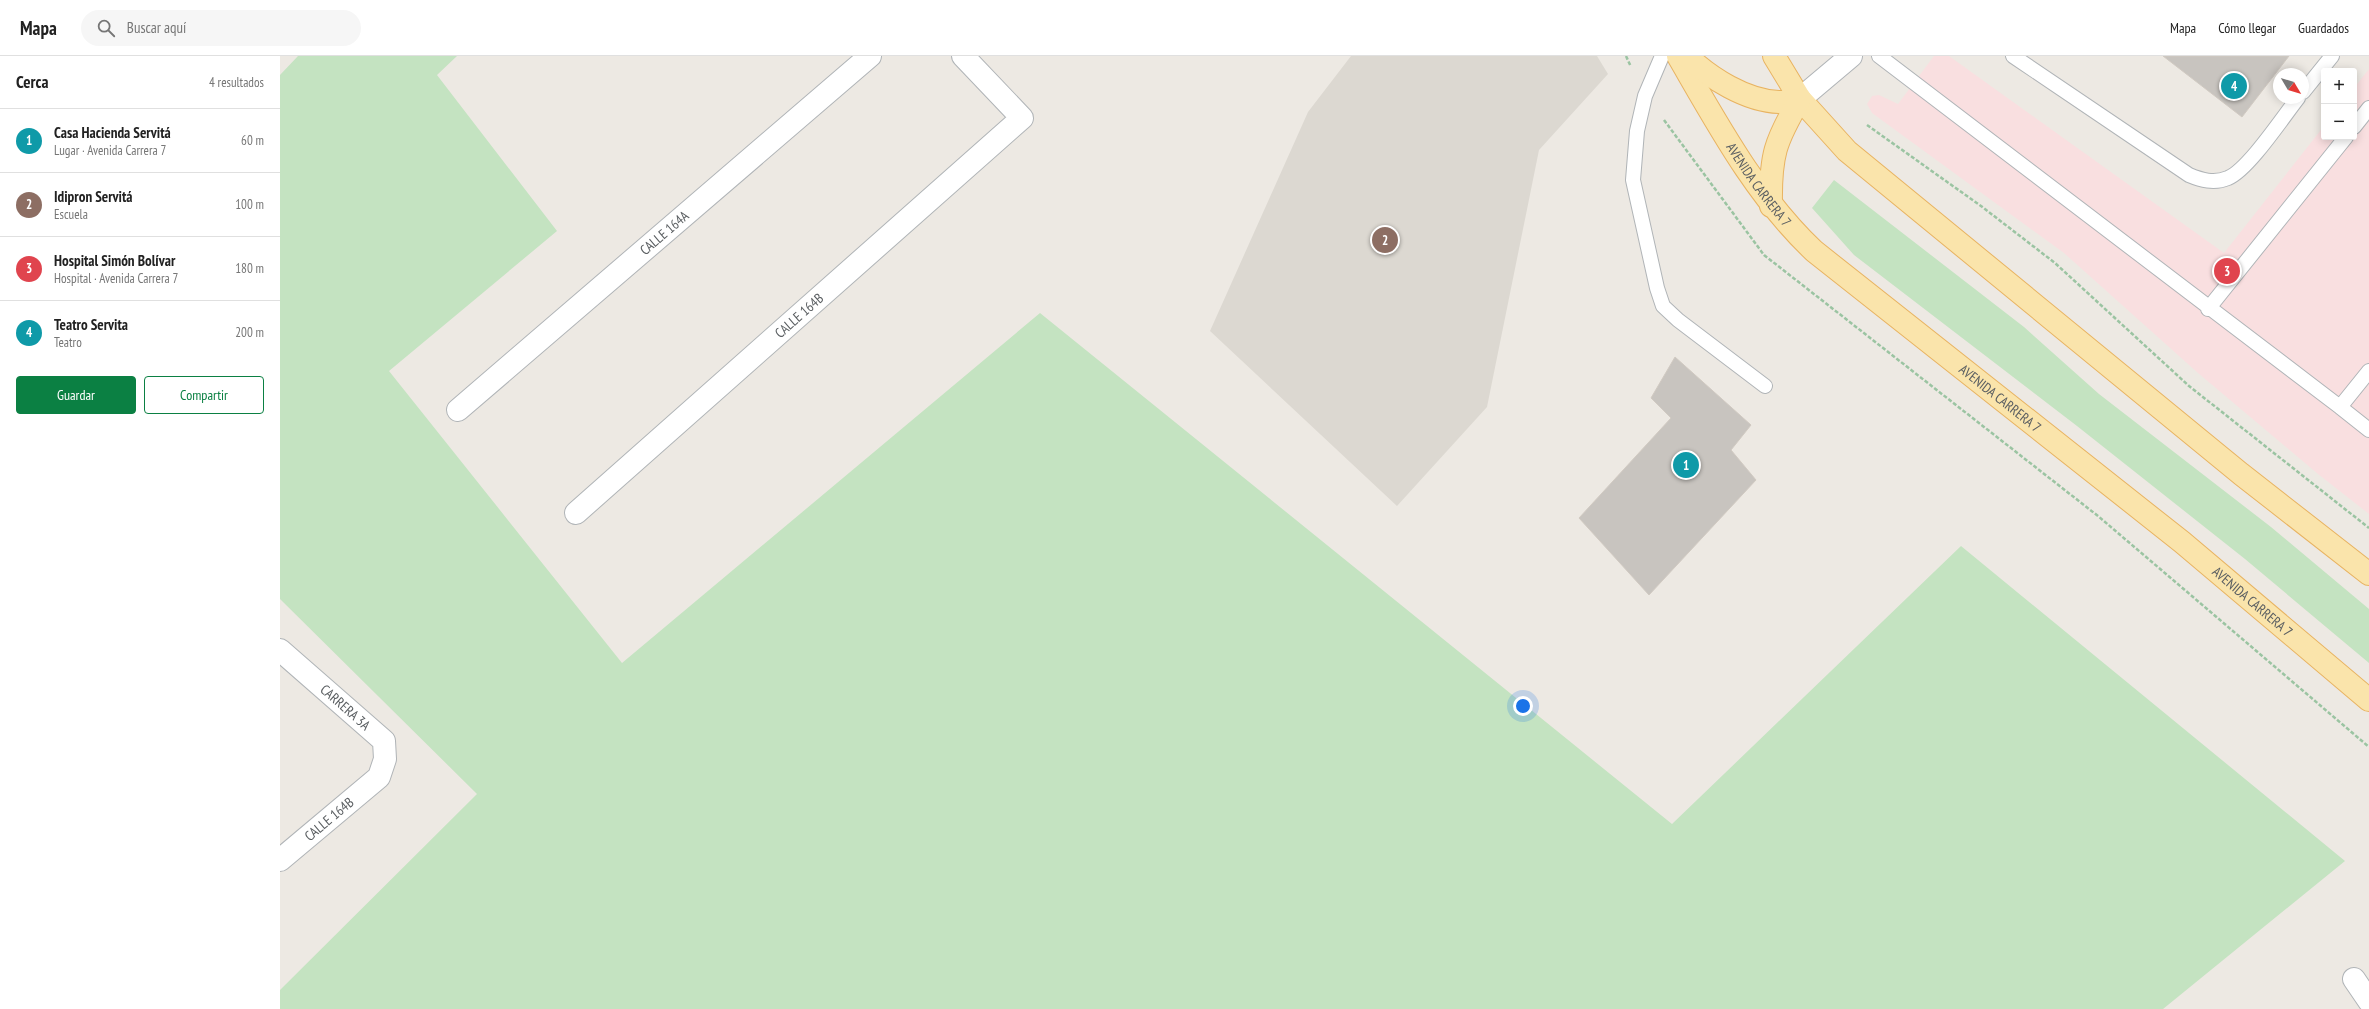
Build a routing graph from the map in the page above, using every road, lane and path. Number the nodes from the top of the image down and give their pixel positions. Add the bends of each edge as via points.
1 (870, 56) edge
2 (963, 56) edge
3 (1626, 56) edge
4 (1662, 56) edge
5 (1678, 56) edge
6 (1687, 56) edge
7 (1774, 56) edge
8 (1851, 56) edge
9 (1879, 56) edge
10 (2013, 56) edge
11 (2332, 56) edge
12 (2309, 85) edge
13 (1645, 96) junction
14 (1800, 99) junction
15 (2293, 104) edge
16 (2369, 108) edge
17 (2357, 123) edge
18 (1867, 124) dead end
19 (2344, 140) edge
20 (1771, 206) junction
21 (2208, 309) junction
22 (2367, 378) edge
23 (1765, 386) dead end
24 (2340, 407) junction
25 (458, 410) dead end
26 (2369, 430) edge
27 (576, 513) dead end
28 (2369, 528) edge
29 (2369, 574) edge
30 (283, 656) edge
31 (2369, 700) edge
32 (2369, 746) edge
33 (379, 777) joint
34 (280, 860) edge
35 (2354, 979) dead end
36 (2369, 1002) edge

1 - 25 street, CALLE 164A
2 - 27 street, CALLE 164B via 1022,118
3 - 13 path
4 - 13 lane
5 - 20 main road, AVENIDA CARRERA 7 via 1720,128
6 - 14 main road via 1714,77 1762,100 1779,102
7 - 14 main road
8 - 14 street
9 - 21 lane
10 - 15 lane via 2189,175 2202,180 2216,181 2228,178 2241,169
11 - 12 lane
13 - 23 lane via 1637,131 1633,180 1663,306
13 - 32 path via 1764,255 2098,516
14 - 20 main road via 1786,123 1771,163
14 - 29 main road via 1846,151 2241,474
16 - 17 lane
18 - 28 path via 1981,206 2055,264 2189,386
19 - 21 lane
20 - 31 main road, AVENIDA CARRERA 7 via 1814,251 2182,542
21 - 24 lane
22 - 24 lane
24 - 26 lane
30 - 33 street, CARRERA 3A via 384,741 384,759
33 - 34 street, CALLE 164B
35 - 36 street

